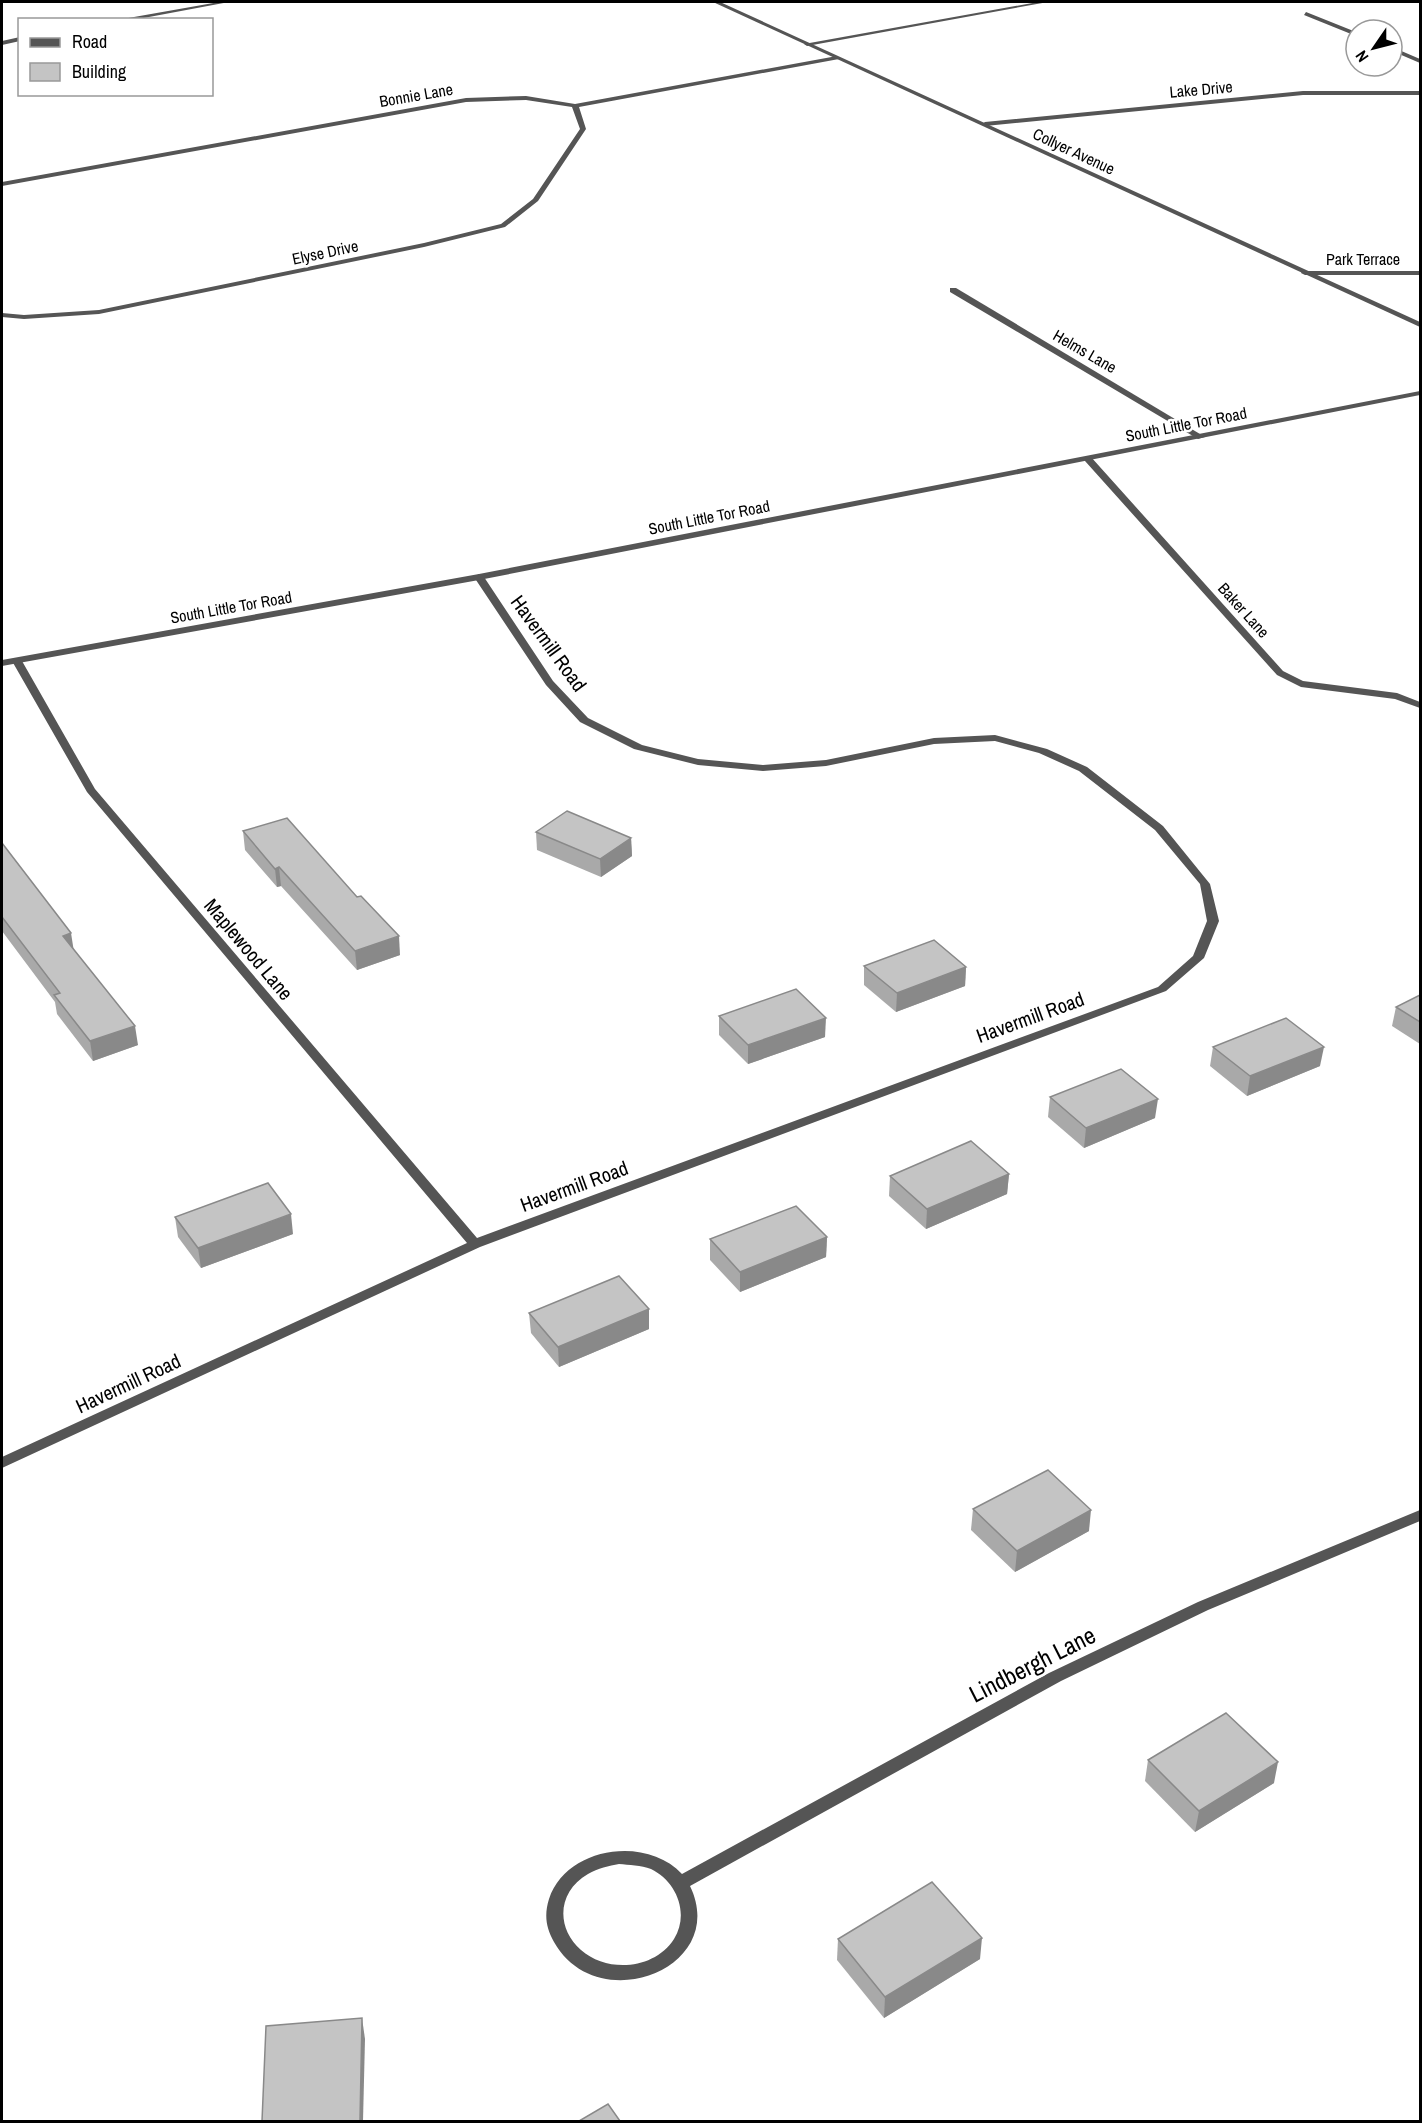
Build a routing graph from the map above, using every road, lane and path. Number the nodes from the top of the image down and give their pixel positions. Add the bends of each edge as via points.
1 (226, 2) edge
2 (716, 2) edge
3 (1045, 2) edge
4 (1306, 14) dead end
5 (132, 18) edge
6 (1344, 29) edge
7 (18, 39) edge
8 (2, 43) edge
9 (807, 44) junction
10 (1404, 55) edge
11 (837, 58) junction
12 (1420, 61) edge
13 (1420, 93) edge
14 (575, 106) junction
15 (985, 124) junction
16 (2, 184) edge
17 (1305, 273) junction
18 (1420, 273) edge
19 (953, 290) dead end
20 (2, 315) edge
21 (1420, 325) edge
22 (1420, 393) edge
23 (1201, 436) junction
24 (1088, 459) junction
25 (478, 577) junction
26 (17, 661) junction
27 (2, 663) edge
28 (1420, 705) edge
29 (475, 1244) junction
30 (2, 1463) edge
31 (1420, 1515) edge
32 (680, 1883) junction

1 - 5 street
2 - 9 street, Collyer Avenue
3 - 9 street
4 - 6 street
7 - 8 street
9 - 11 street, Collyer Avenue
10 - 12 street
11 - 14 street, Bonnie Lane
11 - 15 street, Collyer Avenue
13 - 15 street, Lake Drive via 1303,93
14 - 16 street, Bonnie Lane via 526,98 466,100
14 - 20 street, Elyse Drive via 583,129 537,200 503,226 99,312
15 - 17 street, Collyer Avenue
17 - 18 street, Park Terrace
17 - 21 street, Collyer Avenue
19 - 23 street, Helms Lane
22 - 23 street, South Little Tor Road
23 - 24 street, South Little Tor Road
24 - 25 street, South Little Tor Road
24 - 28 street, Baker Lane via 1280,673 1301,684 1397,696
25 - 26 street, South Little Tor Road
25 - 29 street, Havermill Road via 556,690 584,720 638,747 698,762 763,768 826,763 934,741 995,738 1043,751 1083,769 1159,828 1205,884 1213,921 1198,958 1162,988
26 - 27 street, South Little Tor Road
26 - 29 street, Maplewood Lane via 91,790
29 - 30 street, Havermill Road
31 - 32 street, Lindbergh Lane via 1203,1606 1055,1677
32 - 32 street via 689,1902 690,1922 682,1941 663,1962 641,1971 616,1974 587,1966 569,1953 557,1935 554,1912 560,1892 577,1872 597,1862 619,1857 642,1859 663,1868

